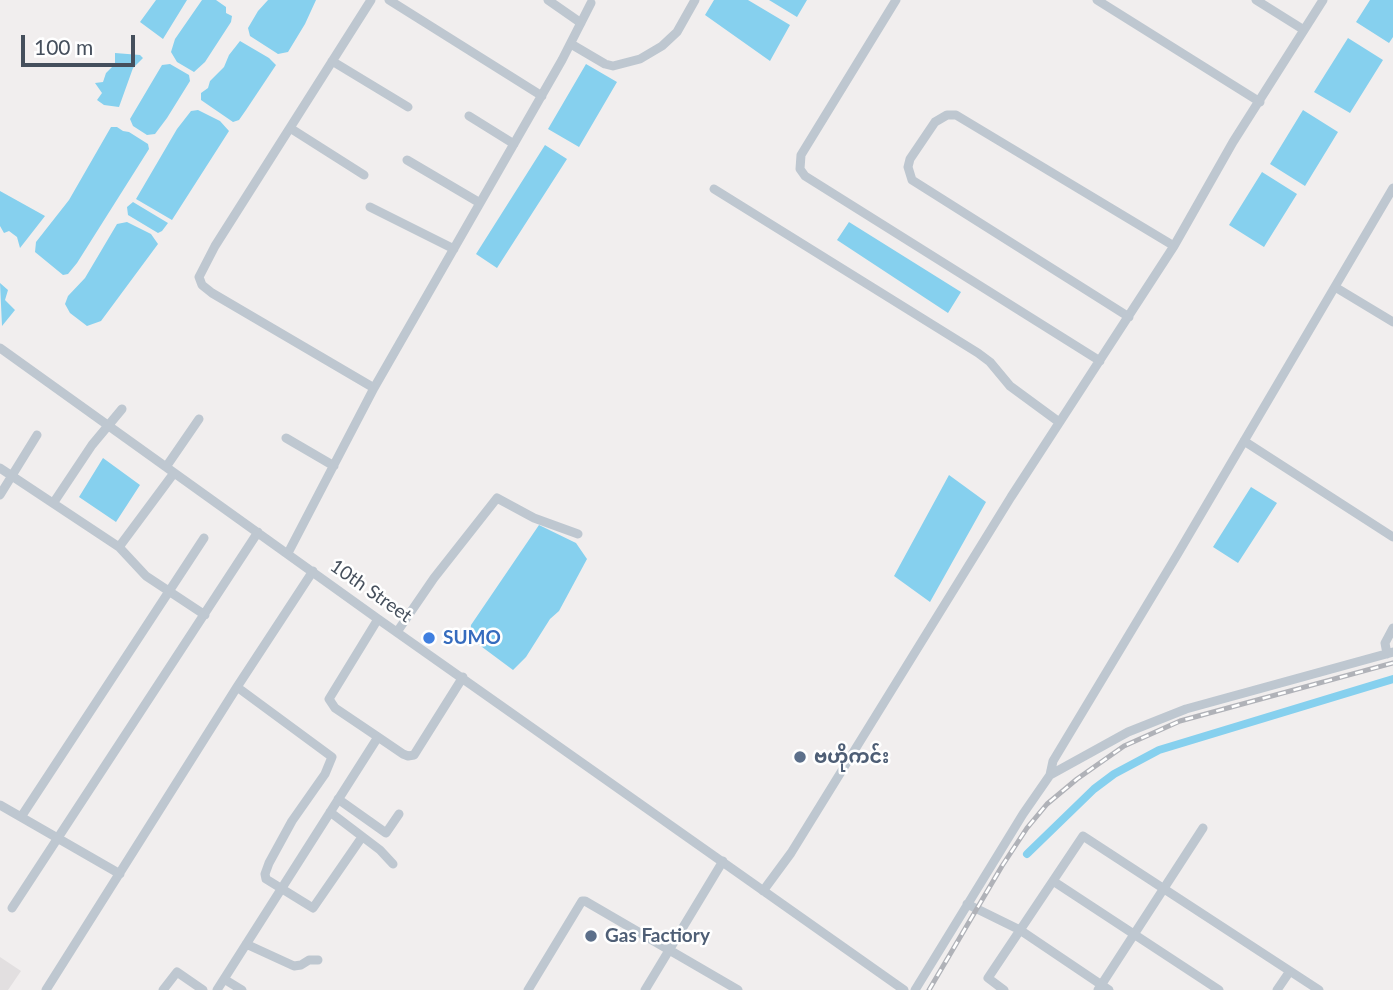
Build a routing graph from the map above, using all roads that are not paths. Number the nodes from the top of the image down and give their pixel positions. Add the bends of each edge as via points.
1 (371, 0) edge
2 (389, 0) edge
3 (548, 0) edge
4 (695, 0) edge
5 (896, 0) edge
6 (1097, 0) edge
7 (1255, 0) edge
8 (1323, 0) edge
9 (591, 3) dead end
10 (581, 23) junction
11 (1304, 30) junction
12 (571, 44) junction
13 (332, 61) junction
14 (542, 96) junction
15 (1260, 102) junction
16 (408, 107) dead end
17 (469, 116) dead end
18 (290, 128) junction
19 (514, 145) junction
20 (407, 160) dead end
21 (365, 175) dead end
22 (1393, 188) edge
23 (713, 189) dead end
24 (480, 203) junction
25 (370, 207) dead end
26 (1174, 246) junction
27 (454, 249) junction
28 (1335, 286) junction
29 (1129, 317) junction
30 (1393, 321) edge
31 (0, 348) edge
32 (1100, 360) junction
33 (374, 388) junction
34 (122, 409) dead end
35 (199, 419) dead end
36 (1059, 422) junction
37 (107, 426) junction
38 (37, 435) dead end
39 (286, 438) dead end
40 (1244, 441) junction
41 (334, 466) junction
42 (0, 468) edge
43 (170, 470) junction
44 (12, 475) junction
45 (0, 495) edge
46 (54, 502) junction
47 (258, 532) junction
48 (578, 534) dead end
49 (1393, 537) edge
50 (204, 538) dead end
51 (119, 547) junction
52 (288, 553) junction
53 (313, 571) junction
54 (168, 591) junction
55 (205, 615) junction
56 (378, 619) junction
57 (1393, 628) edge
58 (397, 632) junction
59 (1390, 653) edge
60 (463, 677) junction
61 (237, 687) junction
62 (378, 737) junction
63 (1050, 775) junction
64 (338, 799) junction
65 (0, 805) edge
66 (330, 813) junction
67 (399, 814) dead end
68 (21, 817) junction
69 (1203, 828) dead end
70 (362, 837) junction
71 (58, 839) junction
72 (723, 861) junction
73 (393, 864) dead end
74 (120, 874) junction
75 (1053, 881) junction
76 (279, 889) junction
77 (1163, 889) junction
78 (763, 891) junction
79 (967, 904) junction
80 (12, 908) dead end
81 (1020, 930) junction
82 (1134, 934) junction
83 (246, 944) junction
84 (668, 950) junction
85 (318, 960) dead end
86 (1290, 971) junction
87 (223, 979) junction
88 (1103, 988) edge
89 (919, 989) edge
90 (46, 990) edge
91 (163, 990) edge
92 (203, 990) edge
93 (217, 990) edge
94 (243, 990) edge
95 (528, 990) edge
96 (645, 990) edge
97 (738, 990) edge
98 (904, 990) edge
99 (1004, 990) edge
100 (1219, 990) edge
101 (1277, 990) edge
102 (1319, 990) edge

1 - 13 street
2 - 14 street
3 - 10 street
4 - 12 street via 677,32 640,59 612,66
5 - 32 street via 801,155 800,169
6 - 15 street
7 - 11 street
8 - 11 street
9 - 10 street
10 - 12 street
11 - 15 street
12 - 14 street
13 - 16 street
13 - 18 street
14 - 19 street
15 - 26 street
17 - 19 street
18 - 21 street
18 - 33 street via 203,265 200,281 212,293
19 - 24 street
20 - 24 street
22 - 28 street
23 - 36 street via 978,353 1010,386
24 - 27 street
25 - 27 street
26 - 29 street
26 - 29 street via 956,115 935,122 910,159 912,180
27 - 33 street
28 - 30 street
28 - 40 street
29 - 32 street
31 - 37 street, 10th Street
32 - 36 street
33 - 41 street
34 - 37 street
35 - 43 street
36 - 78 street
37 - 43 street, 10th Street
37 - 46 street
38 - 44 street
39 - 41 street
40 - 49 street
40 - 63 street via 1053,761
41 - 52 street
42 - 44 street
43 - 47 street, 10th Street
43 - 51 street
44 - 45 street
44 - 46 street
46 - 51 street
47 - 52 street, 10th Street
47 - 55 street
48 - 58 street via 497,498
50 - 54 street
51 - 54 street via 142,573
52 - 53 street, 10th Street
53 - 56 street, 10th Street
53 - 61 street
54 - 55 street
54 - 68 street
55 - 71 street
56 - 58 street, 10th Street
56 - 62 street via 329,699
57 - 59 street via 1385,643
58 - 60 street, 10th Street
59 - 63 street via 1186,709 1128,732
60 - 62 street via 414,755 402,754
60 - 72 street, 10th Street
61 - 74 street
61 - 76 street via 332,757 265,870 266,879
62 - 64 street
63 - 79 street
64 - 66 street
64 - 67 street via 386,833
65 - 68 street
66 - 70 street
66 - 76 street
68 - 71 street
69 - 77 street
70 - 73 street
70 - 76 street via 313,908
71 - 74 street
71 - 80 street
72 - 78 street, 10th Street
72 - 84 street
74 - 90 street
75 - 77 street via 1083,836
75 - 81 street
75 - 82 street
76 - 83 street
77 - 82 street
77 - 86 street
78 - 98 street, 10th Street
79 - 81 street
79 - 89 street
81 - 88 street
81 - 99 street via 988,978
82 - 88 street
82 - 100 street
83 - 85 street via 294,965
83 - 87 street
84 - 95 street via 582,901
84 - 96 street
84 - 97 street
86 - 101 street
86 - 102 street
87 - 93 street
87 - 94 street
91 - 92 street via 177,972

